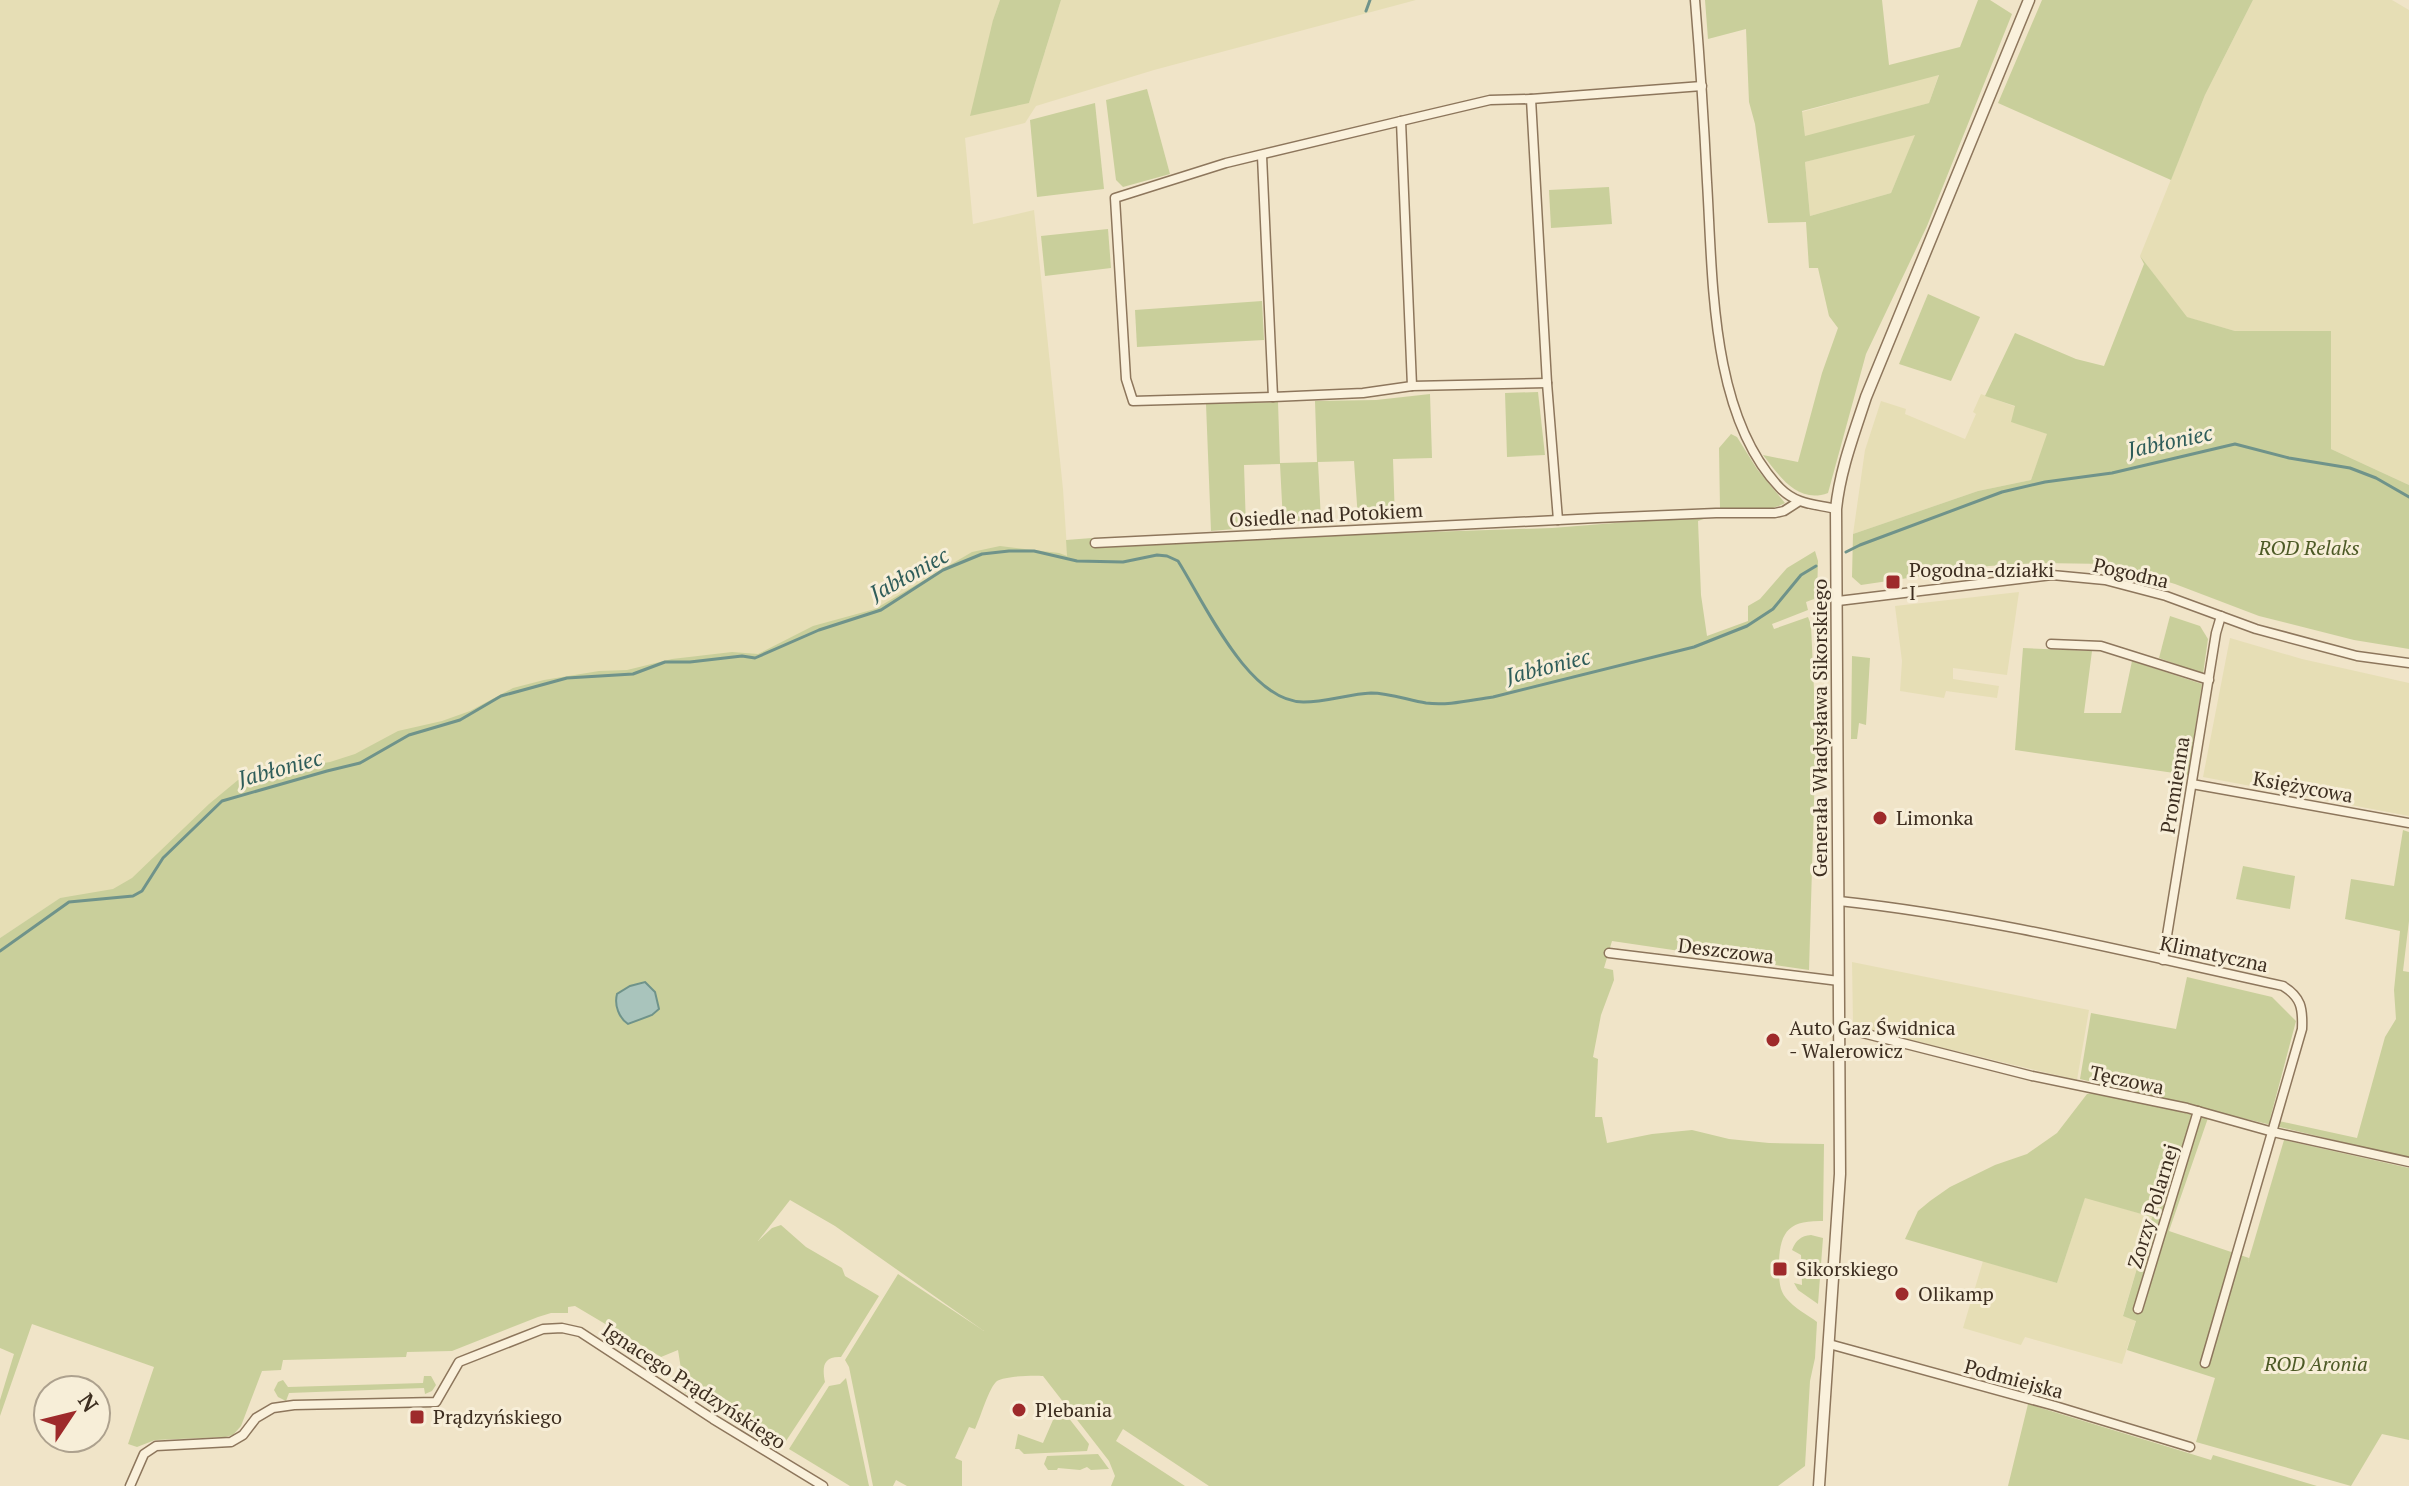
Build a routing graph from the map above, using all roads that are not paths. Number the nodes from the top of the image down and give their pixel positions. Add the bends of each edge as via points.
1 (1695, 0) edge
2 (2026, 1) edge
3 (1702, 86) junction
4 (1531, 99) junction
5 (1401, 121) junction
6 (1262, 156) junction
7 (1547, 383) junction
8 (1412, 386) junction
9 (1273, 397) junction
10 (1798, 502) junction
11 (1836, 509) junction
12 (1558, 520) junction
13 (1095, 543) dead end
14 (1838, 601) junction
15 (2221, 616) junction
16 (2051, 644) dead end
17 (2409, 663) edge
18 (2209, 680) junction
19 (2192, 784) junction
20 (2409, 823) edge
21 (1839, 901) junction
22 (1609, 953) dead end
23 (2163, 960) junction
24 (1839, 981) junction
25 (1843, 1028) junction
26 (2198, 1111) junction
27 (2273, 1132) junction
28 (2409, 1162) edge
29 (2138, 1309) dead end
30 (1829, 1344) junction
31 (2205, 1363) dead end
32 (2190, 1447) dead end
33 (130, 1486) edge
34 (823, 1486) edge
35 (1819, 1486) edge

1 - 3 street
2 - 11 street, Generała Władysława Sikorskiego via 1866,397 1845,459
3 - 4 street
3 - 10 street via 1724,373 1752,450 1782,490
4 - 5 street via 1490,100
4 - 7 street
5 - 6 street
5 - 8 street
6 - 9 street
6 - 9 street via 1115,198 1126,379 1133,401
7 - 8 street
7 - 12 street
8 - 9 street
10 - 11 street
10 - 12 street, Osiedle nad Potokiem via 1775,513
11 - 14 street, Generała Władysława Sikorskiego
12 - 13 street, Osiedle nad Potokiem
14 - 15 street, Pogodna via 2052,575 2105,580
14 - 21 street, Generała Władysława Sikorskiego
15 - 17 street, Pogodna via 2357,656
15 - 18 street, Promienna
16 - 18 street via 2101,646
18 - 19 street, Promienna
19 - 20 street, Księżycowa
19 - 23 street, Promienna
21 - 23 street, Klimatyczna via 1938,913
21 - 24 street, Generała Władysława Sikorskiego
22 - 24 street, Deszczowa
23 - 27 street, Klimatyczna via 2283,986 2301,1003 2302,1029
24 - 25 street, Generała Władysława Sikorskiego
25 - 26 street, Tęczowa
25 - 30 street, Generała Władysława Sikorskiego
26 - 27 street, Tęczowa
26 - 29 street, Zorzy Polarnej
27 - 28 street, Tęczowa
27 - 31 street, Klimatyczna
30 - 32 street, Podmiejska
30 - 35 street, Generała Władysława Sikorskiego
33 - 34 street, Ignacego Prądzyńskiego via 144,1454 156,1446 231,1442 273,1408 436,1402 459,1362 543,1329 562,1328 580,1332

